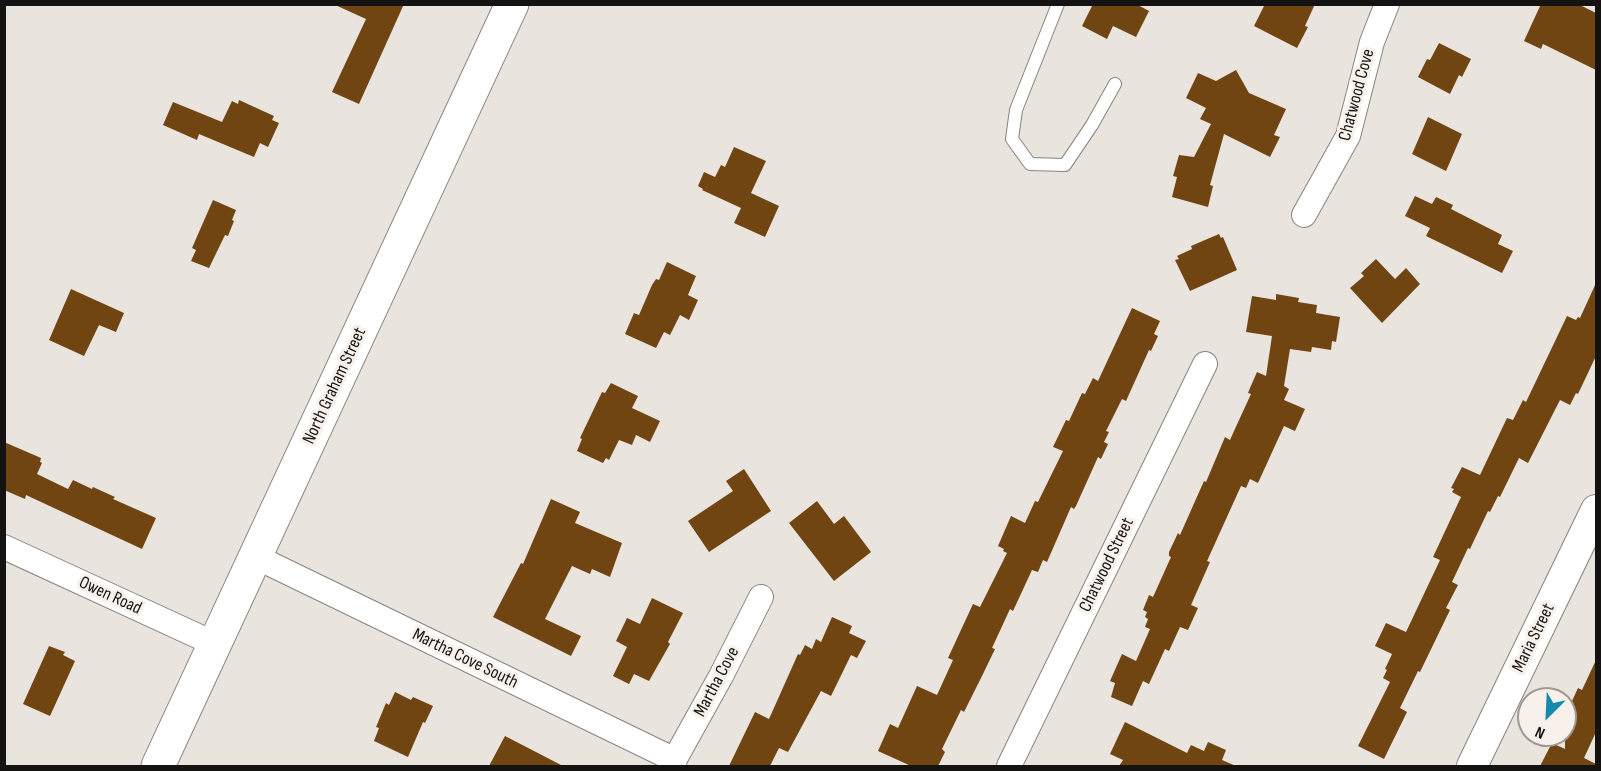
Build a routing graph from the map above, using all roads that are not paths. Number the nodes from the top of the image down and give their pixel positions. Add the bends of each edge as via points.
1 (512, 4) edge
2 (1058, 4) edge
3 (1387, 4) edge
4 (1115, 84) dead end
5 (1304, 215) dead end
6 (1205, 364) dead end
7 (1596, 510) edge
8 (4, 547) edge
9 (256, 557) junction
10 (761, 597) dead end
11 (215, 644) junction
12 (673, 763) edge
13 (158, 766) edge
14 (1010, 766) edge
15 (1472, 766) edge

1 - 9 main road, North Graham Street
2 - 4 lane via 1016,110 1012,139 1030,164 1065,165
3 - 5 street, Chatwood Cove via 1372,42 1348,136
6 - 14 street, Chatwood Street
7 - 15 street, Maria Street
8 - 11 street, Owen Road
9 - 11 main road, North Graham Street
9 - 12 street, Martha Cove South
10 - 12 street, Martha Cove
11 - 13 main road, North Graham Street

